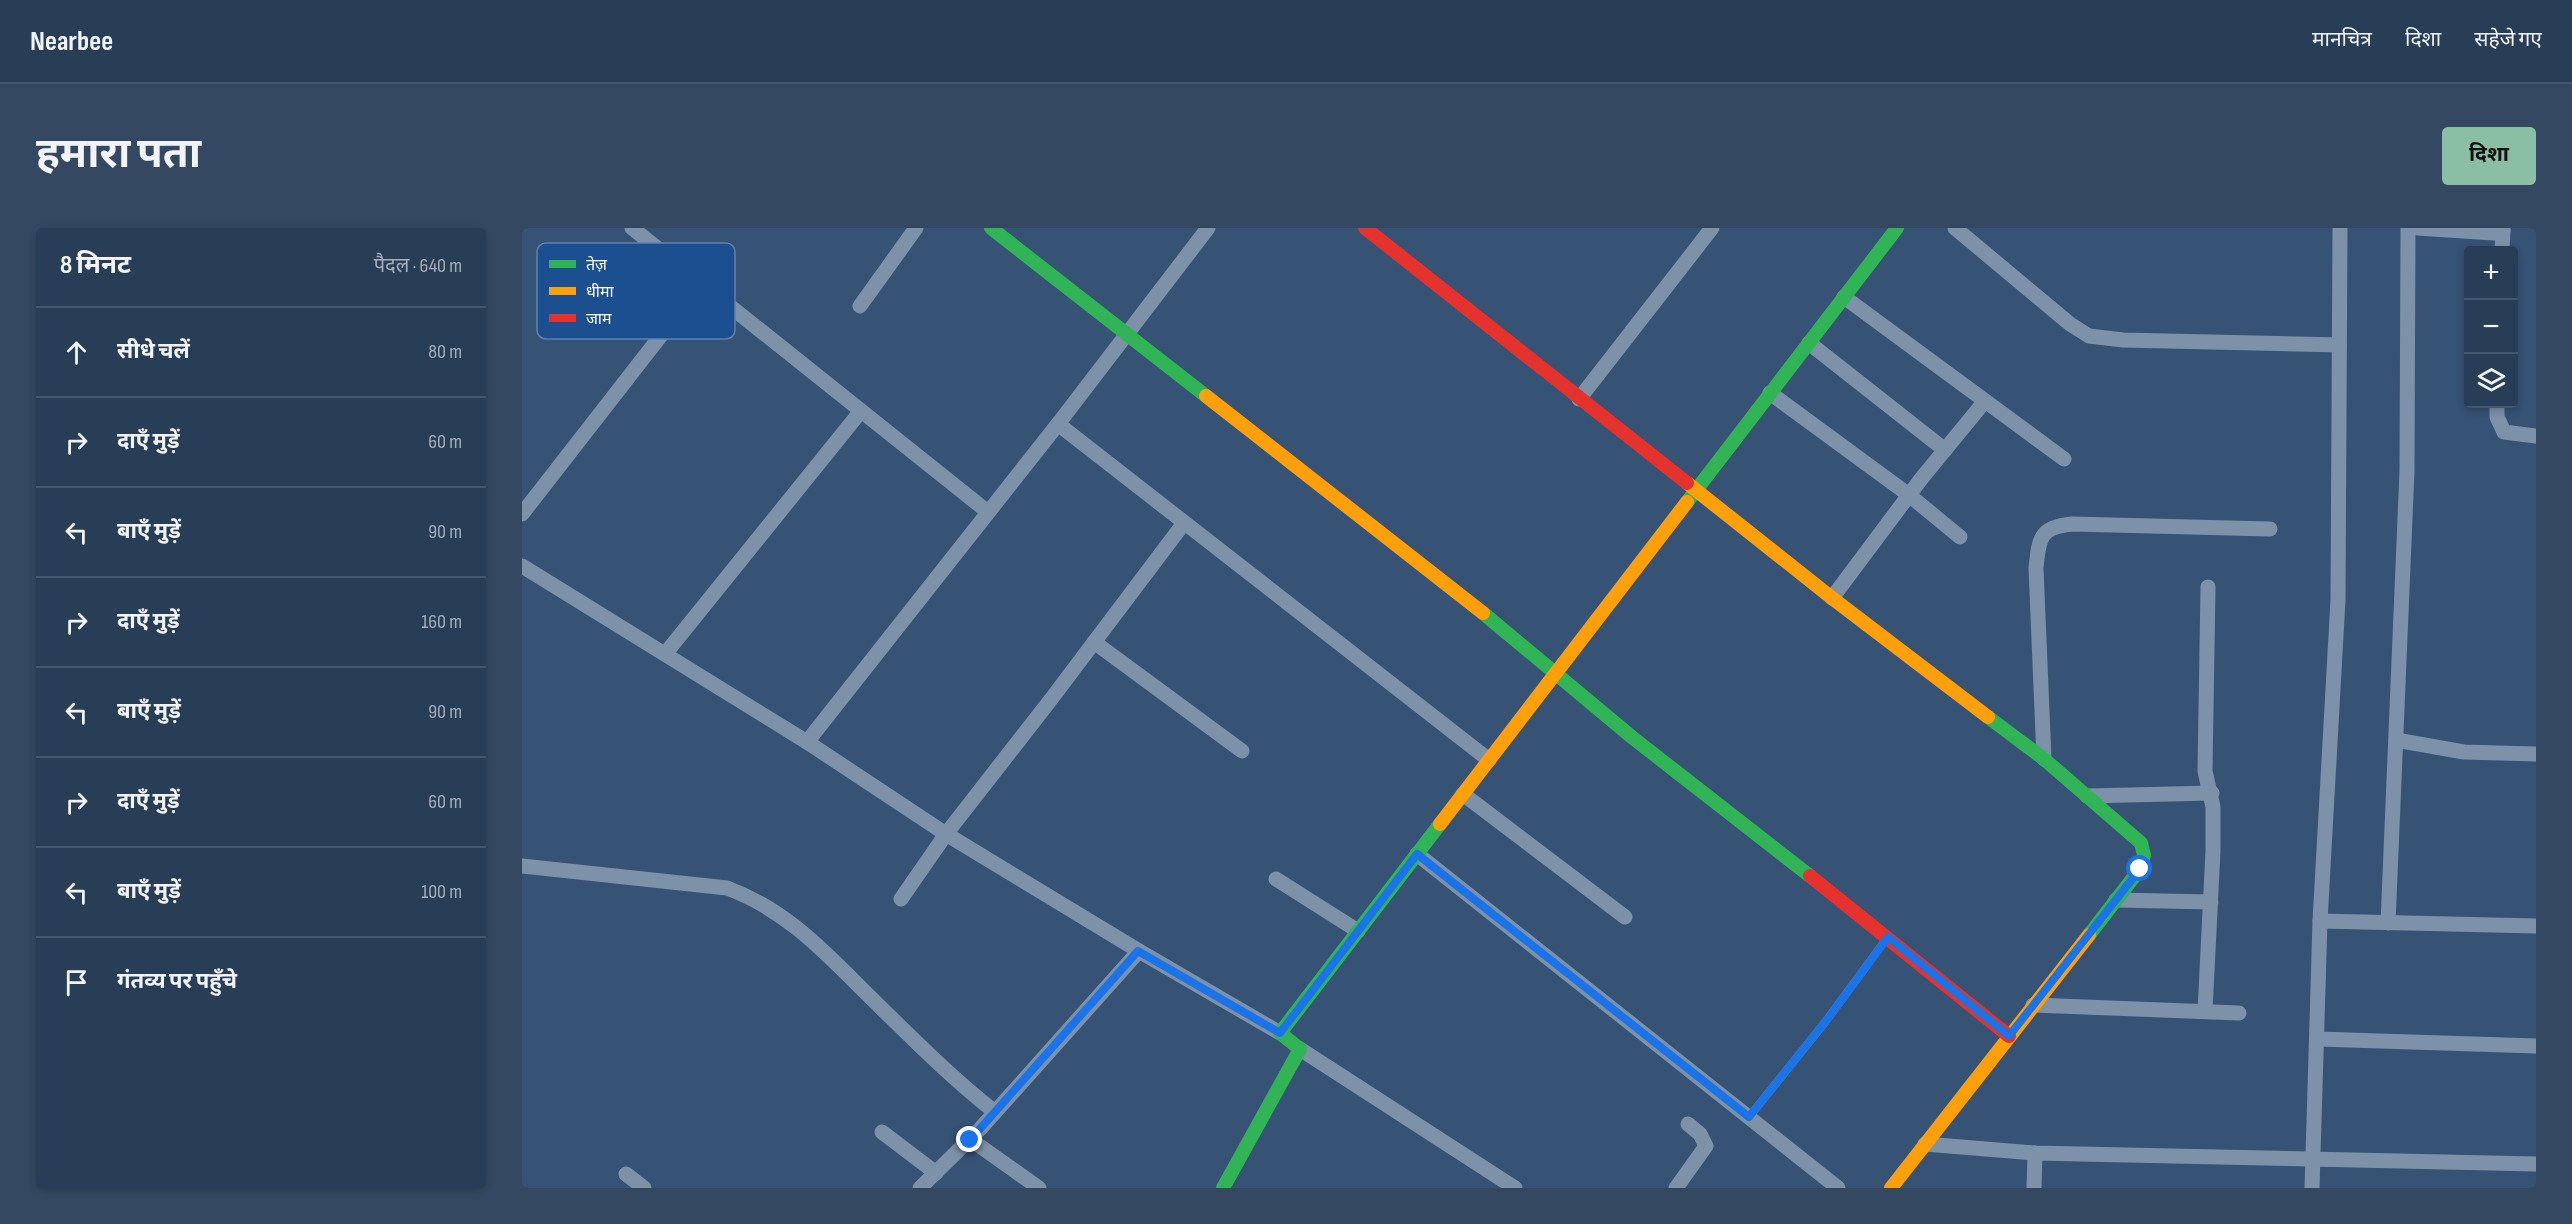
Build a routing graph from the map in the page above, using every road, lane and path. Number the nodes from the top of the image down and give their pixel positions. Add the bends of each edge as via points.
1 (632, 228) edge
2 (916, 228) edge
3 (991, 228) edge
4 (1208, 228) edge
5 (1712, 228) edge
6 (1897, 228) edge
7 (1955, 228) edge
8 (2340, 228) edge
9 (2408, 228) edge
10 (2418, 228) edge
11 (2503, 230) edge
12 (1373, 231) edge
13 (650, 243) edge
14 (2502, 246) edge
15 (1844, 297) junction
16 (860, 306) dead end
17 (735, 311) edge
18 (1128, 333) junction
19 (658, 339) edge
20 (1809, 343) junction
21 (2339, 345) junction
22 (1770, 393) junction
23 (1579, 399) junction
24 (1985, 401) junction
25 (2497, 408) edge
26 (861, 411) junction
27 (1058, 424) junction
28 (2536, 436) edge
29 (1945, 450) junction
30 (2064, 459) dead end
31 (1695, 491) junction
32 (1909, 495) junction
33 (988, 512) junction
34 (522, 514) edge
35 (1184, 523) junction
36 (2270, 529) dead end
37 (1960, 537) dead end
38 (522, 566) edge
39 (2208, 587) dead end
40 (1833, 598) junction
41 (1094, 642) junction
42 (665, 654) junction
43 (1556, 672) junction
44 (2396, 740) junction
45 (807, 742) junction
46 (1242, 751) dead end
47 (2536, 754) edge
48 (2044, 759) junction
49 (1489, 760) junction
50 (2212, 793) junction
51 (1463, 794) junction
52 (2087, 796) junction
53 (946, 834) junction
54 (1417, 854) junction
55 (522, 866) edge
56 (1276, 879) dead end
57 (901, 899) dead end
58 (2116, 900) junction
59 (2211, 902) junction
60 (1625, 917) dead end
61 (2320, 921) junction
62 (2388, 922) junction
63 (2536, 926) edge
64 (1358, 931) junction
65 (1888, 937) junction
66 (1138, 951) junction
67 (2033, 1005) junction
68 (2205, 1011) junction
69 (2239, 1012) dead end
70 (1280, 1033) junction
71 (2009, 1036) junction
72 (2318, 1039) junction
73 (2536, 1046) edge
74 (1300, 1048) junction
75 (995, 1112) junction
76 (1749, 1117) junction
77 (1688, 1124) dead end
78 (882, 1132) dead end
79 (970, 1140) junction
80 (1925, 1144) junction
81 (2035, 1154) junction
82 (2313, 1160) junction
83 (2536, 1164) edge
84 (936, 1173) junction
85 (626, 1174) dead end
86 (1228, 1186) edge
87 (644, 1188) edge
88 (920, 1188) edge
89 (1039, 1188) edge
90 (1515, 1188) edge
91 (1676, 1188) edge
92 (1838, 1188) edge
93 (1891, 1188) edge
94 (2034, 1188) edge
95 (2312, 1188) edge

1 - 13 street
2 - 16 street
3 - 18 street
4 - 18 street
5 - 23 street
6 - 15 street
7 - 21 street via 2089,336
8 - 21 street
9 - 44 street via 2407,471
10 - 11 street
11 - 14 street
12 - 23 street
15 - 20 street
15 - 24 street
17 - 26 street
18 - 27 street
18 - 43 street
19 - 34 street
20 - 22 street
20 - 29 street
21 - 61 street via 2338,600
22 - 31 street
22 - 32 street
23 - 31 street
24 - 29 street
24 - 30 street
25 - 28 street via 2504,432
26 - 33 street
26 - 42 street
27 - 33 street
27 - 35 street
29 - 32 street
31 - 40 street
31 - 43 street
32 - 37 street
32 - 40 street
33 - 45 street
35 - 41 street
35 - 49 street
36 - 48 street via 2072,524 2055,526 2043,533 2036,568
38 - 42 street
39 - 50 street via 2205,771
40 - 48 street
41 - 46 street
41 - 53 street
42 - 45 street
43 - 49 street
43 - 65 street via 1633,738
44 - 47 street via 2464,752
44 - 62 street
45 - 53 street
48 - 52 street
49 - 51 street
50 - 52 street
50 - 59 street
51 - 54 street
51 - 60 street
52 - 58 street via 2141,843 2144,855 2140,869
53 - 57 street
53 - 66 street
54 - 64 street
54 - 76 street
55 - 75 street via 717,886 749,896 806,934
56 - 64 street
58 - 59 street
58 - 67 street
59 - 68 street
61 - 62 street
61 - 72 street
62 - 63 street
64 - 70 street
65 - 71 street
65 - 76 lane
66 - 70 street
66 - 75 street
67 - 68 street
67 - 71 street
68 - 69 street
70 - 74 street
71 - 80 street
72 - 73 street
72 - 82 street
74 - 86 street
74 - 90 street
75 - 79 street
76 - 92 street
77 - 91 street via 1706,1146
78 - 84 street
79 - 84 street
79 - 89 street
80 - 81 street
80 - 93 street
81 - 82 street
81 - 94 street
82 - 83 street
82 - 95 street
84 - 88 street
85 - 87 street

